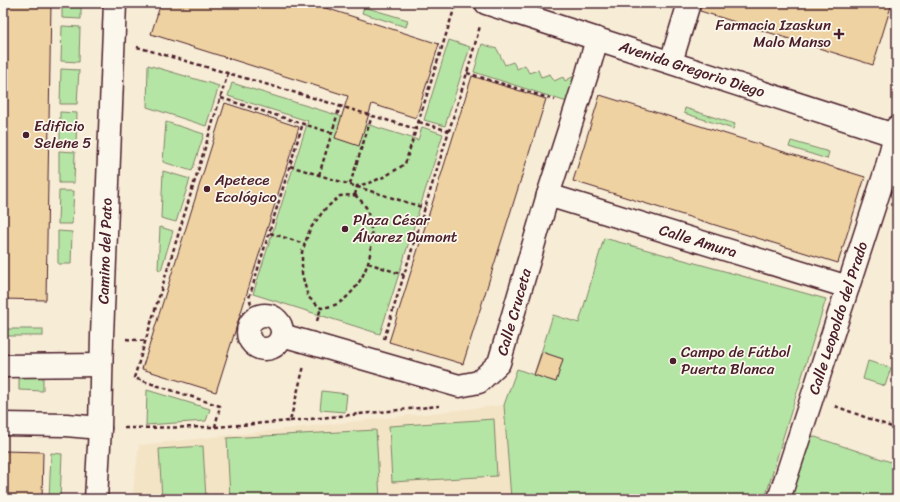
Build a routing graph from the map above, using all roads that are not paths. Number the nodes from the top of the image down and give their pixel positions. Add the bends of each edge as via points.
1 (115, 3) edge
2 (486, 3) edge
3 (689, 3) edge
4 (597, 39) junction
5 (671, 62) junction
6 (896, 133) edge
7 (548, 194) junction
8 (848, 287) junction
9 (282, 335) junction
10 (101, 365) junction
11 (3, 366) edge
12 (3, 424) edge
13 (100, 428) junction
14 (96, 499) edge
15 (779, 499) edge

1 - 10 street, Camino del Pato
2 - 4 street, Avenida Gregorio Diego
3 - 5 street
4 - 5 street, Avenida Gregorio Diego
4 - 7 street, Calle Cruceta
5 - 6 street, Avenida Gregorio Diego
6 - 8 street, Calle Leopoldo del Prado
7 - 8 street, Calle Amura
7 - 9 street, Calle Cruceta via 499,363 479,382 459,386
8 - 15 street, Calle Leopoldo del Prado
9 - 9 street via 277,345 267,350 256,348 249,340 247,329 252,319 262,315 273,316 280,324
10 - 11 street
10 - 13 street, Camino del Pato
12 - 13 street
13 - 14 street, Camino del Pato

